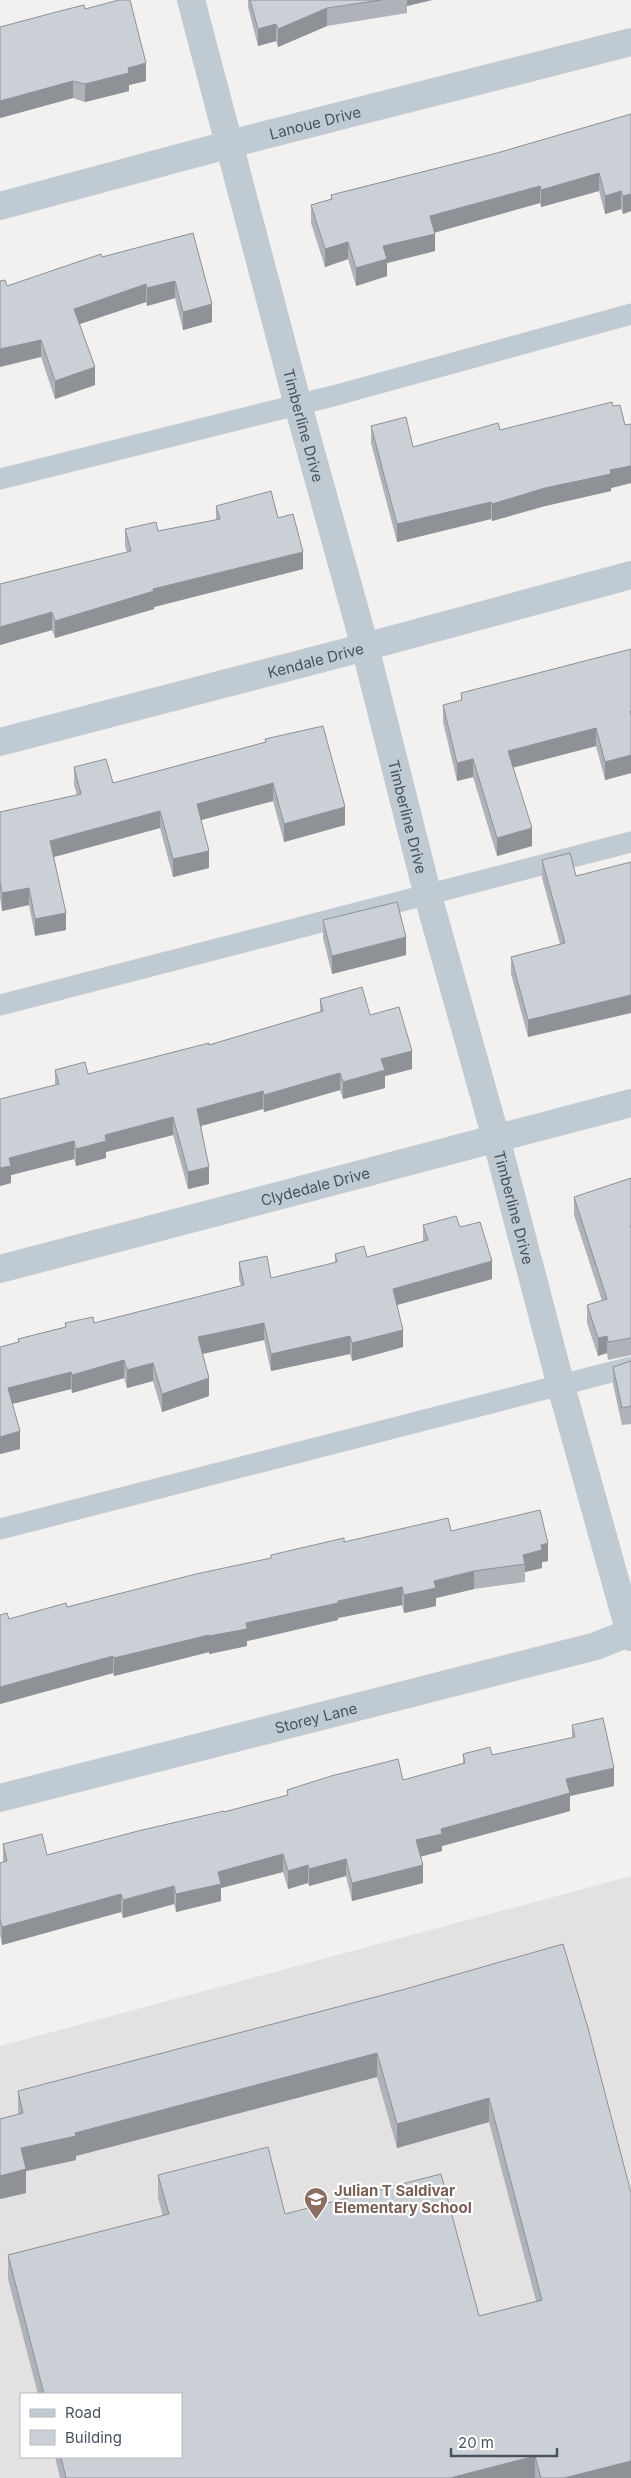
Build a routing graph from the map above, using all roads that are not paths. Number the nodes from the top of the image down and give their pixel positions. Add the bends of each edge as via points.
1 (191, 0) edge
2 (631, 42) edge
3 (229, 145) junction
4 (0, 206) edge
5 (631, 314) edge
6 (298, 405) junction
7 (0, 479) edge
8 (631, 575) edge
9 (365, 647) junction
10 (0, 742) edge
11 (631, 842) edge
12 (428, 896) junction
13 (0, 1005) edge
14 (631, 1103) edge
15 (496, 1138) junction
16 (0, 1270) edge
17 (631, 1367) edge
18 (561, 1386) junction
19 (0, 1529) edge
20 (631, 1634) edge
21 (0, 1798) edge

1 - 3 street, Timberline Drive
2 - 3 street, Lanoue Drive
3 - 4 street, Lanoue Drive
3 - 6 street, Timberline Drive
5 - 6 lane
6 - 7 lane
6 - 9 street, Timberline Drive
8 - 9 street, Kendale Drive
9 - 10 street, Kendale Drive
9 - 12 street, Timberline Drive
11 - 12 lane
12 - 13 lane
12 - 15 street, Timberline Drive
14 - 15 street, Clydedale Drive
15 - 16 street, Clydedale Drive
15 - 18 street, Timberline Drive
17 - 18 lane
18 - 19 lane
18 - 20 street, Timberline Drive
20 - 21 street, Storey Lane via 596,1646

